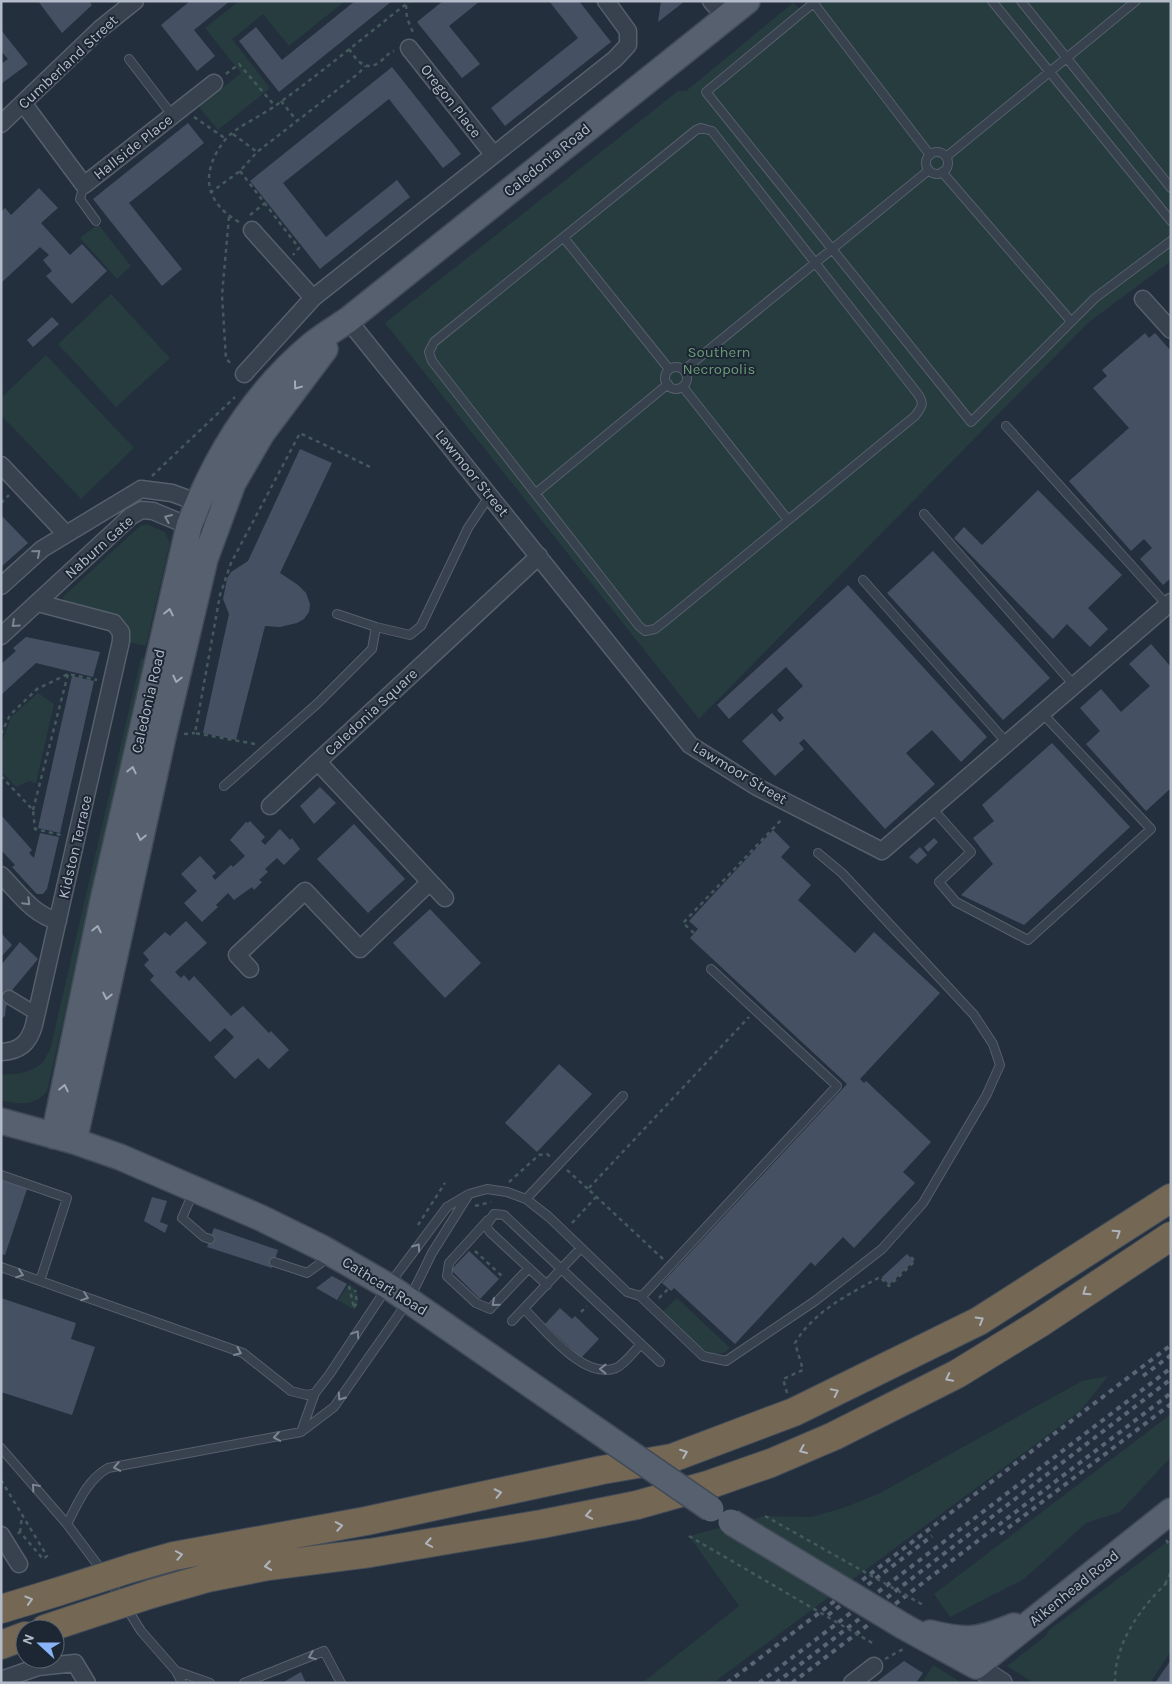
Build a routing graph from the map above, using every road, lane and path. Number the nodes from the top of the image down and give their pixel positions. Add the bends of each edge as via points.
1 (410, 1) edge
2 (747, 1) edge
3 (992, 1) edge
4 (1022, 1) edge
5 (1136, 1) edge
6 (814, 2) edge
7 (610, 3) edge
8 (128, 4) edge
9 (406, 5) junction
10 (719, 10) edge
11 (409, 48) junction
12 (349, 49) junction
13 (1068, 57) junction
14 (129, 59) dead end
15 (364, 66) junction
16 (1050, 72) junction
17 (214, 83) joint
18 (281, 102) junction
19 (23, 103) junction
20 (275, 106) junction
21 (177, 112) junction
22 (297, 121) junction
23 (1, 124) edge
24 (233, 134) junction
25 (226, 139) junction
26 (257, 152) junction
27 (492, 154) junction
28 (930, 155) junction
29 (946, 157) junction
30 (929, 170) junction
31 (240, 171) junction
32 (942, 172) junction
33 (84, 185) junction
34 (1171, 188) edge
35 (210, 193) junction
36 (265, 204) junction
37 (229, 216) junction
38 (96, 221) dead end
39 (1171, 221) edge
40 (246, 227) junction
41 (564, 238) junction
42 (1171, 241) edge
43 (832, 250) junction
44 (815, 264) junction
45 (283, 265) junction
46 (313, 298) junction
47 (1144, 299) dead end
48 (348, 320) junction
49 (1070, 320) junction
50 (1171, 330) edge
51 (670, 369) junction
52 (684, 370) junction
53 (244, 374) junction
54 (668, 384) junction
55 (683, 387) junction
56 (1006, 426) dead end
57 (1, 465) edge
58 (370, 467) dead end
59 (146, 489) junction
60 (536, 493) junction
61 (490, 495) junction
62 (198, 502) junction
63 (221, 512) junction
64 (924, 514) dead end
65 (788, 520) junction
66 (189, 526) junction
67 (66, 534) junction
68 (213, 536) junction
69 (539, 556) junction
70 (863, 580) dead end
71 (1, 586) edge
72 (38, 603) junction
73 (1169, 604) edge
74 (337, 614) dead end
75 (376, 627) junction
76 (1, 636) edge
77 (68, 674) junction
78 (112, 683) junction
79 (1074, 685) junction
80 (1042, 713) junction
81 (195, 733) junction
82 (1, 734) edge
83 (179, 735) dead end
84 (274, 742) junction
85 (1007, 743) junction
86 (318, 762) junction
87 (1, 776) edge
88 (224, 786) dead end
89 (270, 806) dead end
90 (932, 808) junction
91 (33, 810) junction
92 (778, 822) dead end
93 (77, 839) junction
94 (818, 853) dead end
95 (1, 875) edge
96 (430, 882) junction
97 (445, 898) dead end
98 (58, 921) junction
99 (694, 933) dead end
100 (250, 969) dead end
101 (711, 969) dead end
102 (9, 997) dead end
103 (756, 1010) junction
104 (37, 1014) junction
105 (1, 1052) edge
106 (623, 1096) dead end
107 (1, 1121) edge
108 (64, 1138) junction
109 (560, 1164) junction
110 (1, 1175) edge
111 (446, 1183) dead end
112 (195, 1189) junction
113 (588, 1189) junction
114 (507, 1192) junction
115 (469, 1194) junction
116 (596, 1196) junction
117 (1171, 1198) edge
118 (526, 1199) junction
119 (470, 1213) dead end
120 (489, 1220) junction
121 (416, 1228) dead end
122 (564, 1232) junction
123 (1171, 1236) edge
124 (210, 1239) dead end
125 (467, 1243) junction
126 (581, 1248) junction
127 (333, 1254) junction
128 (910, 1256) dead end
129 (274, 1262) dead end
130 (670, 1266) junction
131 (1, 1268) edge
132 (529, 1268) junction
133 (562, 1269) junction
134 (506, 1280) dead end
135 (40, 1281) junction
136 (547, 1284) junction
137 (388, 1286) junction
138 (668, 1289) dead end
139 (640, 1296) junction
140 (661, 1298) dead end
141 (409, 1300) junction
142 (353, 1308) joint
143 (524, 1309) junction
144 (512, 1322) dead end
145 (641, 1344) junction
146 (660, 1362) dead end
147 (783, 1379) dead end
148 (315, 1393) junction
149 (301, 1432) junction
150 (1, 1448) edge
151 (1, 1480) edge
152 (1171, 1511) edge
153 (22, 1515) junction
154 (765, 1516) dead end
155 (67, 1524) junction
156 (20, 1532) junction
157 (689, 1536) dead end
158 (2, 1540) edge
159 (19, 1564) dead end
160 (1171, 1572) edge
161 (1171, 1580) edge
162 (1164, 1586) junction
163 (924, 1606) dead end
164 (1, 1609) edge
165 (1039, 1616) junction
166 (65, 1622) edge
167 (913, 1632) junction
168 (15, 1640) edge
169 (874, 1644) dead end
170 (1, 1645) edge
171 (874, 1666) joint
172 (176, 1671) junction
173 (980, 1674) edge
174 (1, 1680) edge
175 (87, 1683) edge
176 (182, 1683) edge
177 (210, 1683) edge
178 (244, 1683) edge
179 (341, 1683) edge
180 (852, 1683) edge
181 (1002, 1683) edge
182 (1115, 1683) edge

1 - 9 path
2 - 10 main road, Caledonia Road
3 - 16 lane
4 - 13 lane
5 - 13 lane
6 - 28 lane
6 - 43 lane via 706,92
7 - 27 street via 628,31 628,46
8 - 19 street, Cumberland Street
9 - 11 path via 415,40
9 - 12 path
10 - 48 main road, Caledonia Road
11 - 15 path via 389,53 375,65
11 - 27 street, Oregon Place
12 - 15 path via 358,63
12 - 18 path
13 - 16 lane
13 - 34 lane
14 - 21 lane
15 - 22 path
16 - 29 lane
16 - 39 lane
17 - 20 path via 239,64
17 - 21 street, Hallside Place
18 - 20 path
18 - 22 path
19 - 23 street, Cumberland Street
19 - 33 street, Hallside Place
20 - 24 path
21 - 25 path
21 - 33 street, Hallside Place
22 - 26 path
24 - 25 path
24 - 26 path
25 - 35 path via 214,157 208,178
26 - 31 path
27 - 46 street
28 - 29 lane via 938,152
28 - 30 lane via 926,161
29 - 32 lane via 947,168
30 - 32 lane
30 - 43 lane
31 - 35 path
31 - 36 path
32 - 49 lane
33 - 38 lane via 80,199
35 - 37 path via 216,205
36 - 40 path
36 - 45 path via 299,248
37 - 40 path
37 - 53 path via 222,295 226,359
40 - 45 street
41 - 44 lane via 701,128 712,131
41 - 51 lane
41 - 60 lane via 434,342 429,352
42 - 49 lane via 1118,279
43 - 44 lane
43 - 49 lane via 971,422
44 - 52 lane
44 - 65 lane via 918,393 922,406 915,416
45 - 46 street
46 - 53 street
47 - 50 street
48 - 61 street, Lawmoor Street
48 - 62 main road, Caledonia Road via 313,344 278,377 242,422
48 -> 63 main road, Caledonia Road via 262,434 233,483
51 - 52 lane
51 - 54 lane via 666,376
52 - 55 lane via 687,377
53 - 59 path via 241,391 154,474
54 - 55 lane via 674,388
54 - 60 lane
55 - 65 lane
56 - 73 lane
57 - 67 street
58 - 81 path via 300,432 231,563 220,595
59 - 62 street
59 - 67 street, Naburn Gate via 124,498
60 - 65 lane via 645,631 655,629
61 - 69 street, Lawmoor Street
61 - 75 lane via 468,528 422,626 410,635
62 - 63 street
62 - 66 main road, Caledonia Road
63 - 68 main road, Caledonia Road
64 - 79 lane
66 - 68 street, Naburn Gate
66 -> 72 street, Naburn Gate via 153,511 142,510 131,516
108 -> 66 main road, Caledonia Road via 103,900
71 -> 67 street, Naburn Gate via 42,549
68 -> 108 main road, Caledonia Road
69 - 86 street, Caledonia Square
69 - 90 street, Lawmoor Street via 690,745 757,787 882,851
70 - 85 lane
72 -> 76 street, Naburn Gate
72 - 78 street, Kidston Terrace via 114,623 121,632 121,641
73 - 79 street, Lawmoor Street
74 - 75 lane
75 - 84 lane via 372,649
77 - 78 path
77 - 82 path via 37,689 10,714
77 - 91 path
78 - 93 street, Kidston Terrace
79 - 80 street, Lawmoor Street
80 - 85 street, Lawmoor Street
80 - 90 lane via 1151,829 1028,940 956,902 939,882 970,852
81 - 83 path
81 - 84 path via 250,745
84 - 88 lane
85 - 90 street, Lawmoor Street
86 - 89 street
86 - 96 street, Caledonia Square
87 - 91 path
91 - 93 path via 35,829
92 - 99 path via 683,923
93 - 98 street, Kidston Terrace
94 - 139 lane via 842,874 974,1015 992,1044 1000,1065 986,1096 923,1203 882,1249 726,1361 703,1356
95 -> 98 street via 30,906
96 - 97 street, Caledonia Square
96 - 100 street via 360,949 305,891 237,954
98 - 104 street, Kidston Terrace
101 - 103 lane
102 - 104 street
103 - 113 path
103 - 130 lane via 837,1086
104 - 105 street, Kidston Terrace via 31,1036 19,1049
106 - 109 lane
107 - 108 main road, Cathcart Road
108 - 112 main road, Cathcart Road via 120,1157
109 - 113 path
109 - 114 path via 547,1154 539,1155 510,1180
109 - 118 lane
110 - 135 lane via 67,1198
111 - 121 path
112 - 124 lane via 182,1218
112 - 127 main road, Cathcart Road
113 - 116 path
114 - 115 lane via 487,1189
114 - 118 lane
114 - 119 path via 505,1202 486,1202 475,1206
137 -> 115 lane via 447,1207
115 - 141 lane via 432,1253
116 - 122 path
116 - 130 path
164 -> 117 highway, bridge via 174,1556 366,1522 602,1470 672,1458 794,1412 979,1321
118 - 122 lane
120 - 125 lane
120 - 132 lane via 486,1226 490,1232
120 - 133 lane via 494,1214 504,1215
122 - 126 lane
123 -> 166 highway, bridge via 957,1374 834,1436 735,1476 628,1507 207,1578
132 -> 125 lane via 490,1309 484,1308 447,1276 449,1263
125 - 134 path
126 - 133 lane
126 - 139 lane via 627,1292
127 - 129 lane via 307,1274
127 - 137 main road, Cathcart Road
128 - 147 path via 915,1261 889,1286 880,1276 808,1324 795,1344 803,1370
130 - 139 lane
131 -> 135 lane
132 - 136 lane
133 - 136 lane
133 - 145 lane
135 -> 148 lane via 243,1353 291,1391 307,1395
136 - 143 lane
137 - 141 main road, Cathcart Road
148 -> 137 lane
138 - 140 path
141 -> 149 lane via 334,1407
141 - 167 main road, Cathcart Road, bridge via 721,1516
142 - 142 path via 350,1285 357,1294 358,1303
143 - 144 lane
145 -> 143 lane via 618,1367 599,1372 578,1361
145 - 146 lane
148 - 149 lane
149 -> 155 lane via 108,1468 100,1472 84,1491
155 -> 150 lane
151 - 153 path
152 - 165 main road, Aikenhead Road
153 - 156 path
153 - 156 path via 47,1556 43,1559
154 - 163 path, bridge
155 - 172 lane via 97,1562 141,1631
156 - 158 path
157 - 169 path, bridge
158 - 159 street
160 - 162 path
161 - 162 path
162 - 182 path via 1130,1627 1114,1669
165 - 167 main road via 977,1640
165 - 173 main road, Aikenhead Road
167 - 171 path
167 - 173 main road
168 - 170 highway
171 - 180 street
172 - 176 lane
172 - 177 lane
173 - 181 street
174 - 175 street via 38,1667 75,1663
179 -> 178 lane via 324,1651

